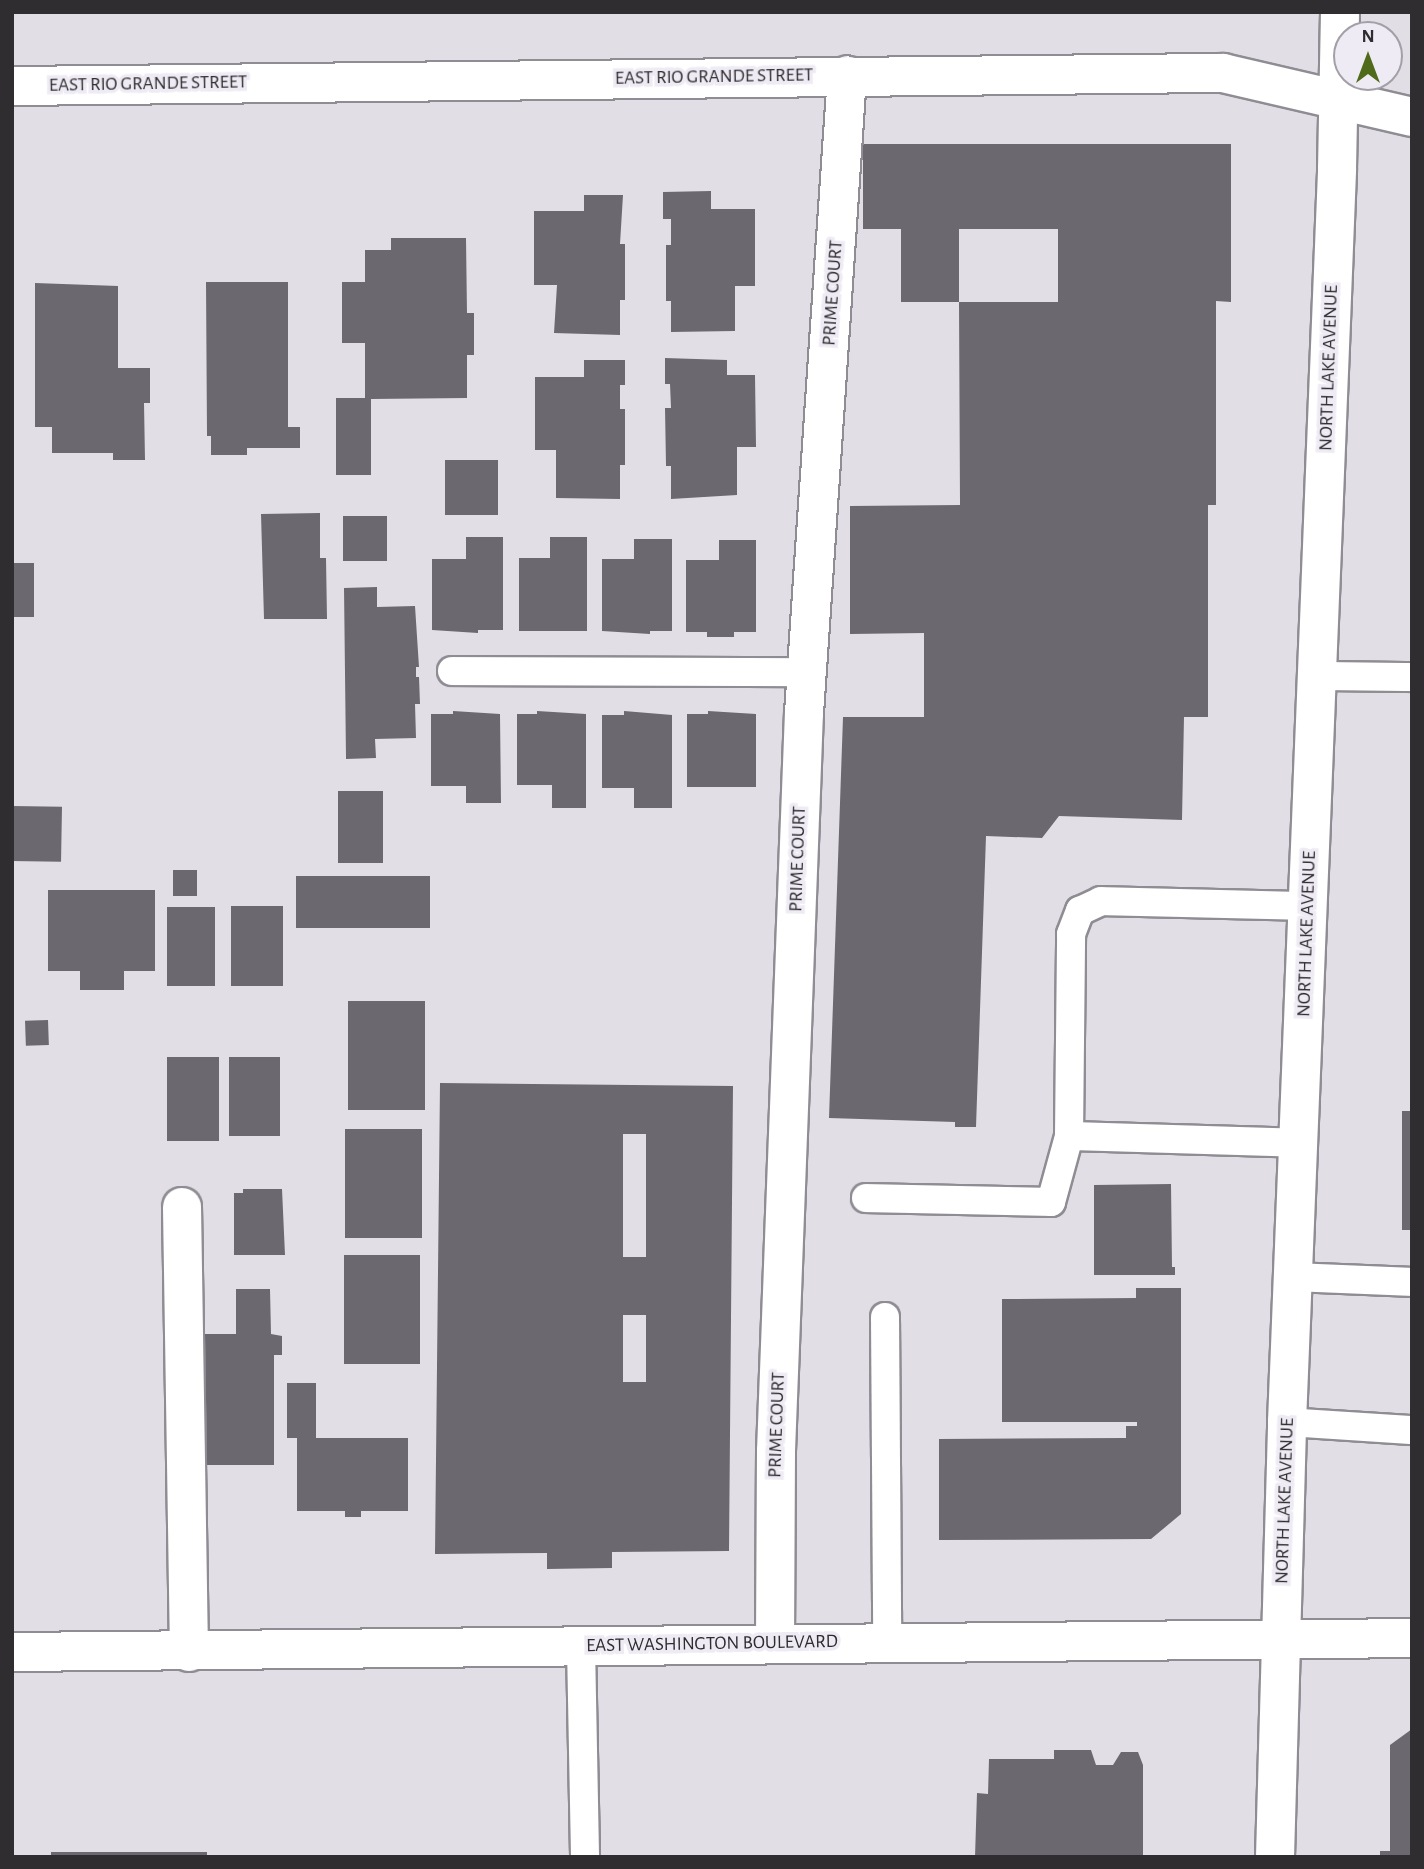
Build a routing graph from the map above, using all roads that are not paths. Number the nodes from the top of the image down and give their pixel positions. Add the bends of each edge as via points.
1 (1340, 12) edge
2 (847, 75) junction
3 (12, 86) edge
4 (1338, 102) junction
5 (1412, 117) edge
6 (453, 671) dead end
7 (807, 672) junction
8 (1317, 676) junction
9 (1412, 677) edge
10 (1307, 906) junction
11 (1069, 1136) junction
12 (1300, 1143) junction
13 (866, 1198) dead end
14 (182, 1207) dead end
15 (1295, 1277) junction
16 (1412, 1282) edge
17 (885, 1317) dead end
18 (1287, 1422) junction
19 (1412, 1430) edge
20 (1282, 1638) junction
21 (1412, 1638) edge
22 (887, 1642) junction
23 (775, 1643) junction
24 (582, 1646) junction
25 (12, 1652) edge
26 (189, 1652) junction
27 (584, 1857) edge
28 (1275, 1857) edge

1 - 4 street, NORTH LAKE AVENUE
2 - 3 street, EAST RIO GRANDE STREET
2 - 4 street, EAST RIO GRANDE STREET via 1223,74
2 - 7 street, PRIME COURT
4 - 5 street, EAST RIO GRANDE STREET
4 - 8 street, NORTH LAKE AVENUE
6 - 7 lane
7 - 23 street, PRIME COURT via 776,1451
8 - 9 lane
8 - 10 street, NORTH LAKE AVENUE
10 - 11 lane via 1101,901 1080,911 1071,934
10 - 12 street, NORTH LAKE AVENUE
11 - 12 lane
11 - 13 lane via 1051,1202
12 - 15 street, NORTH LAKE AVENUE
14 - 26 street
15 - 16 lane
15 - 18 street, NORTH LAKE AVENUE
17 - 22 lane
18 - 19 lane
18 - 20 street, NORTH LAKE AVENUE
20 - 21 street, EAST WASHINGTON BOULEVARD
20 - 22 street, EAST WASHINGTON BOULEVARD
20 - 28 street, NORTH LAKE AVENUE
22 - 23 street, EAST WASHINGTON BOULEVARD
23 - 24 street, EAST WASHINGTON BOULEVARD
24 - 26 street, EAST WASHINGTON BOULEVARD
24 - 27 lane
25 - 26 street, EAST WASHINGTON BOULEVARD

